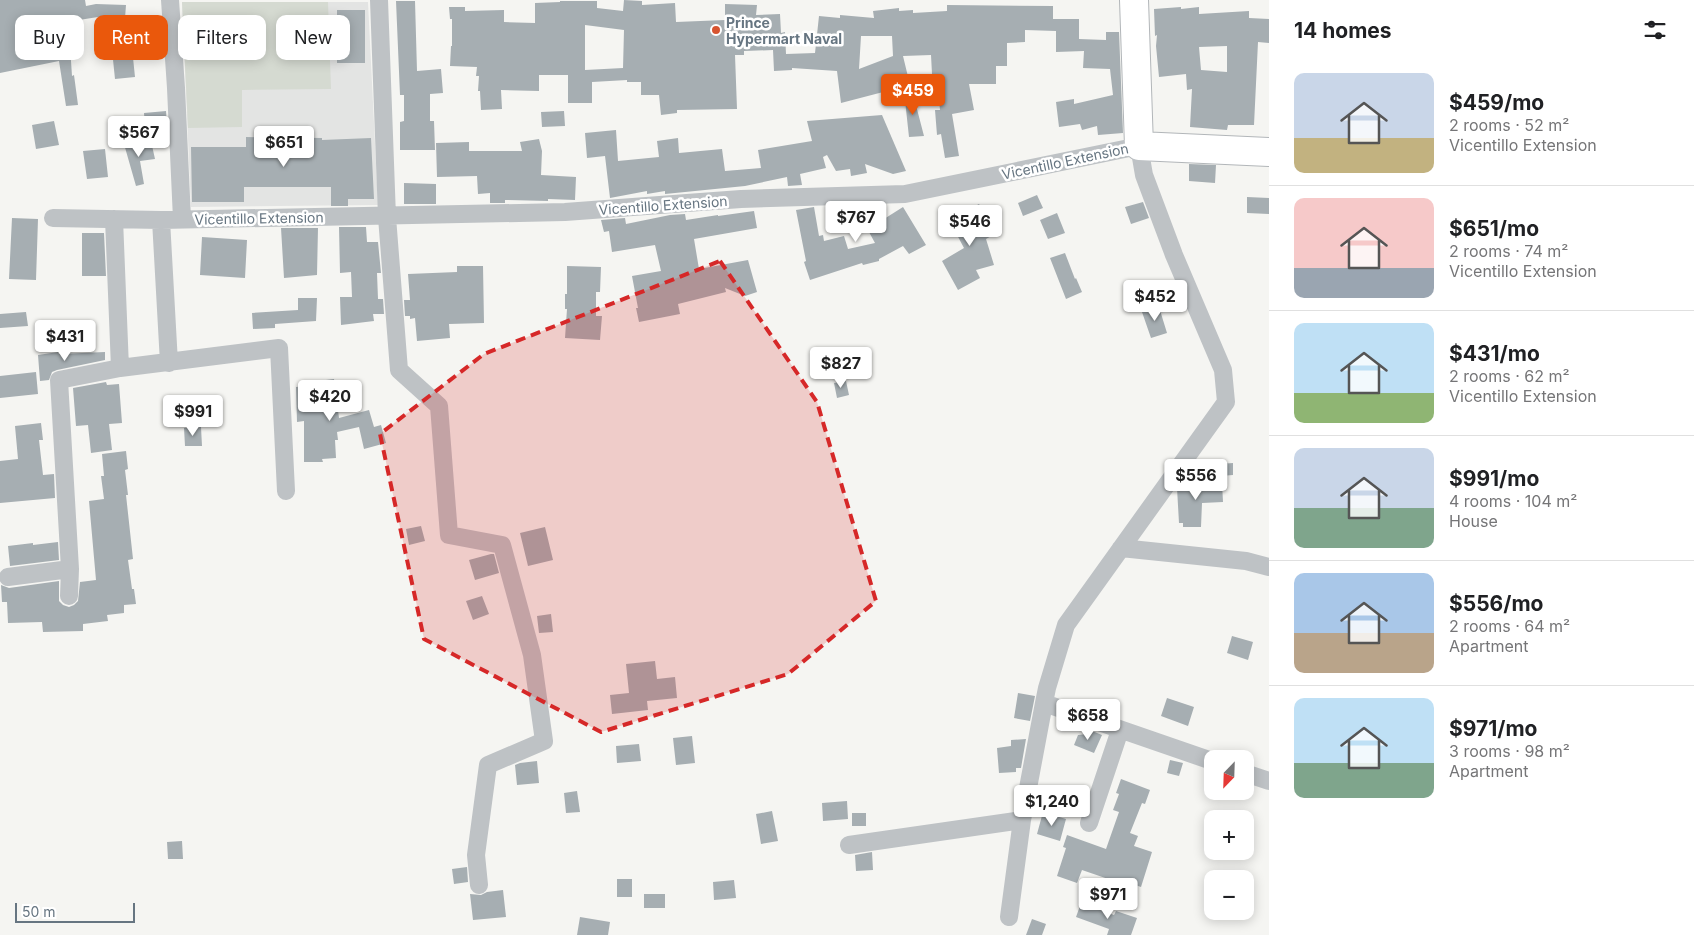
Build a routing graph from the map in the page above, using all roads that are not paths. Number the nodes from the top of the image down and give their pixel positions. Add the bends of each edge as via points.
1 (170, 0) edge
2 (379, 0) edge
3 (1134, 0) edge
4 (1139, 146) junction
5 (1269, 152) edge
6 (387, 217) junction
7 (52, 218) dead end
8 (114, 219) junction
9 (182, 219) junction
10 (162, 220) junction
11 (169, 362) junction
12 (120, 368) junction
13 (286, 491) dead end
14 (1121, 548) junction
15 (1269, 567) edge
16 (70, 569) junction
17 (8, 577) dead end
18 (69, 596) dead end
19 (1044, 703) junction
20 (1120, 730) junction
21 (1204, 758) edge
22 (1254, 775) edge
23 (1269, 781) edge
24 (1022, 820) junction
25 (1089, 823) dead end
26 (850, 845) dead end
27 (479, 885) dead end
28 (1009, 917) dead end

1 - 9 street
2 - 6 street
3 - 4 main road
4 - 5 main road, Vicentillo Extension
4 - 6 street, Vicentillo Extension via 905,194 741,198 565,212
4 - 14 street via 1144,175 1174,255 1223,370 1226,402
6 - 9 street, Vicentillo Extension
6 - 27 street via 399,370 439,406 449,535 502,545 532,655 543,732 544,741 488,765 476,854
7 - 8 street, Vicentillo Extension
8 - 10 street, Vicentillo Extension
8 - 12 street
9 - 10 street, Vicentillo Extension
10 - 11 street
11 - 12 street
11 - 13 street via 279,348
12 - 16 street via 59,380
14 - 15 street via 1246,560
14 - 19 street via 1066,625
16 - 17 street
16 - 18 street
19 - 20 street
19 - 24 street
20 - 21 street
20 - 25 street
22 - 23 street
24 - 26 street
24 - 28 street

